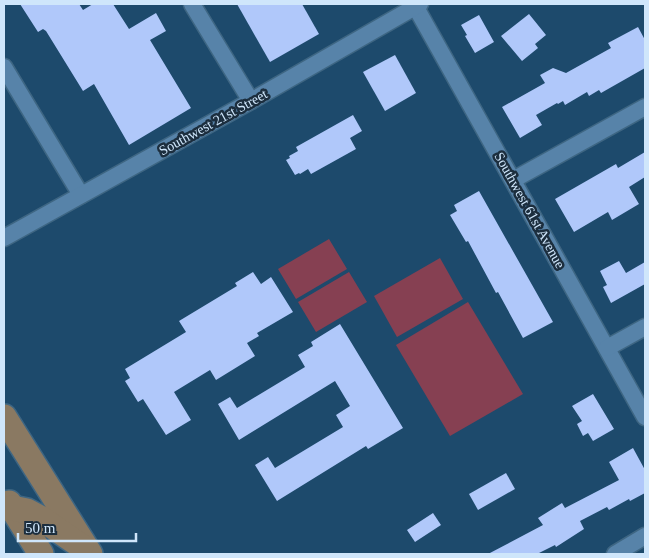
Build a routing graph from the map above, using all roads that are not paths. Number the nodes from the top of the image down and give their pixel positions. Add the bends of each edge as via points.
1 (192, 4) edge
2 (416, 5) edge
3 (4, 67) edge
4 (250, 101) junction
5 (645, 107) edge
6 (513, 180) junction
7 (81, 195) junction
8 (4, 238) edge
9 (645, 327) edge
10 (607, 348) junction
11 (4, 417) edge
12 (645, 417) edge
13 (8, 502) edge
14 (645, 536) edge
15 (90, 553) edge
16 (41, 554) edge
17 (615, 554) edge

1 - 4 street
2 - 4 street, Southwest 21st Street
2 - 6 street, Southwest 61st Avenue
3 - 7 street
4 - 7 street, Southwest 21st Street
5 - 6 street
6 - 10 street, Southwest 61st Avenue
7 - 8 street, Southwest 21st Street
9 - 10 street
10 - 12 street, Southwest 61st Avenue
11 - 15 main road
13 - 15 main road via 42,520
13 - 16 main road
14 - 17 street

